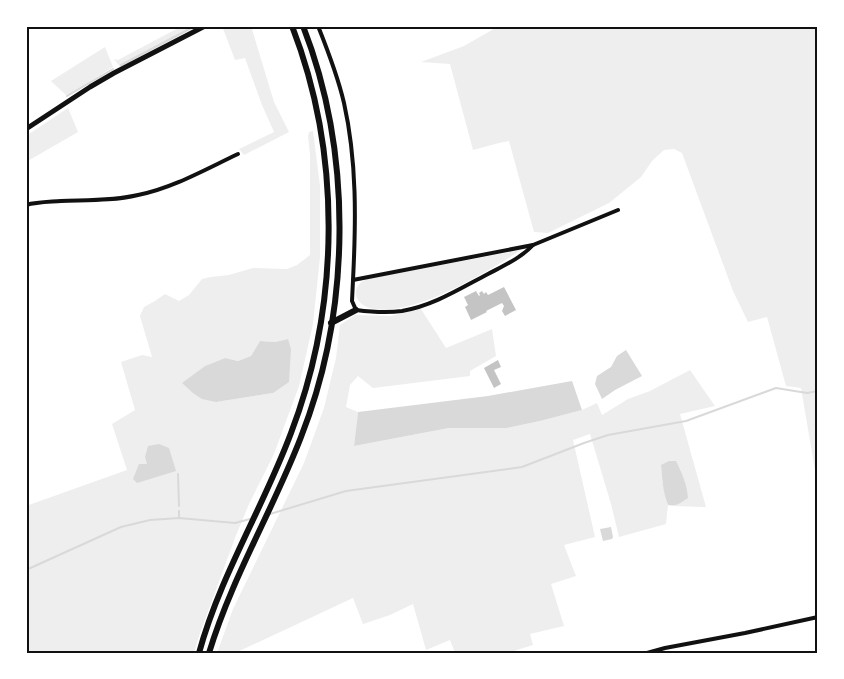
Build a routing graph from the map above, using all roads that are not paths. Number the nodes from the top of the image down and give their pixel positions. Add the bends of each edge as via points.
1 (205, 26) edge
2 (292, 26) edge
3 (304, 26) edge
4 (318, 26) edge
5 (26, 129) edge
6 (238, 154) dead end
7 (26, 205) edge
8 (618, 210) dead end
9 (533, 246) junction
10 (353, 280) junction
11 (356, 310) junction
12 (331, 323) junction
13 (818, 617) edge
14 (199, 653) edge
15 (210, 653) edge
16 (647, 653) edge

1 - 5 street via 98,82
2 - 14 main road via 312,90 325,162 328,209 326,278 316,349 291,434 216,601
3 - 12 main road via 327,108 337,171 340,231
4 - 10 street via 344,103 350,141 355,183
6 - 7 street via 167,186 138,195
8 - 9 street
9 - 10 street
9 - 11 street via 492,272 421,306 386,313
10 - 11 street via 352,301
11 - 12 main road
12 - 15 main road via 313,404 295,453 221,615
13 - 16 street

